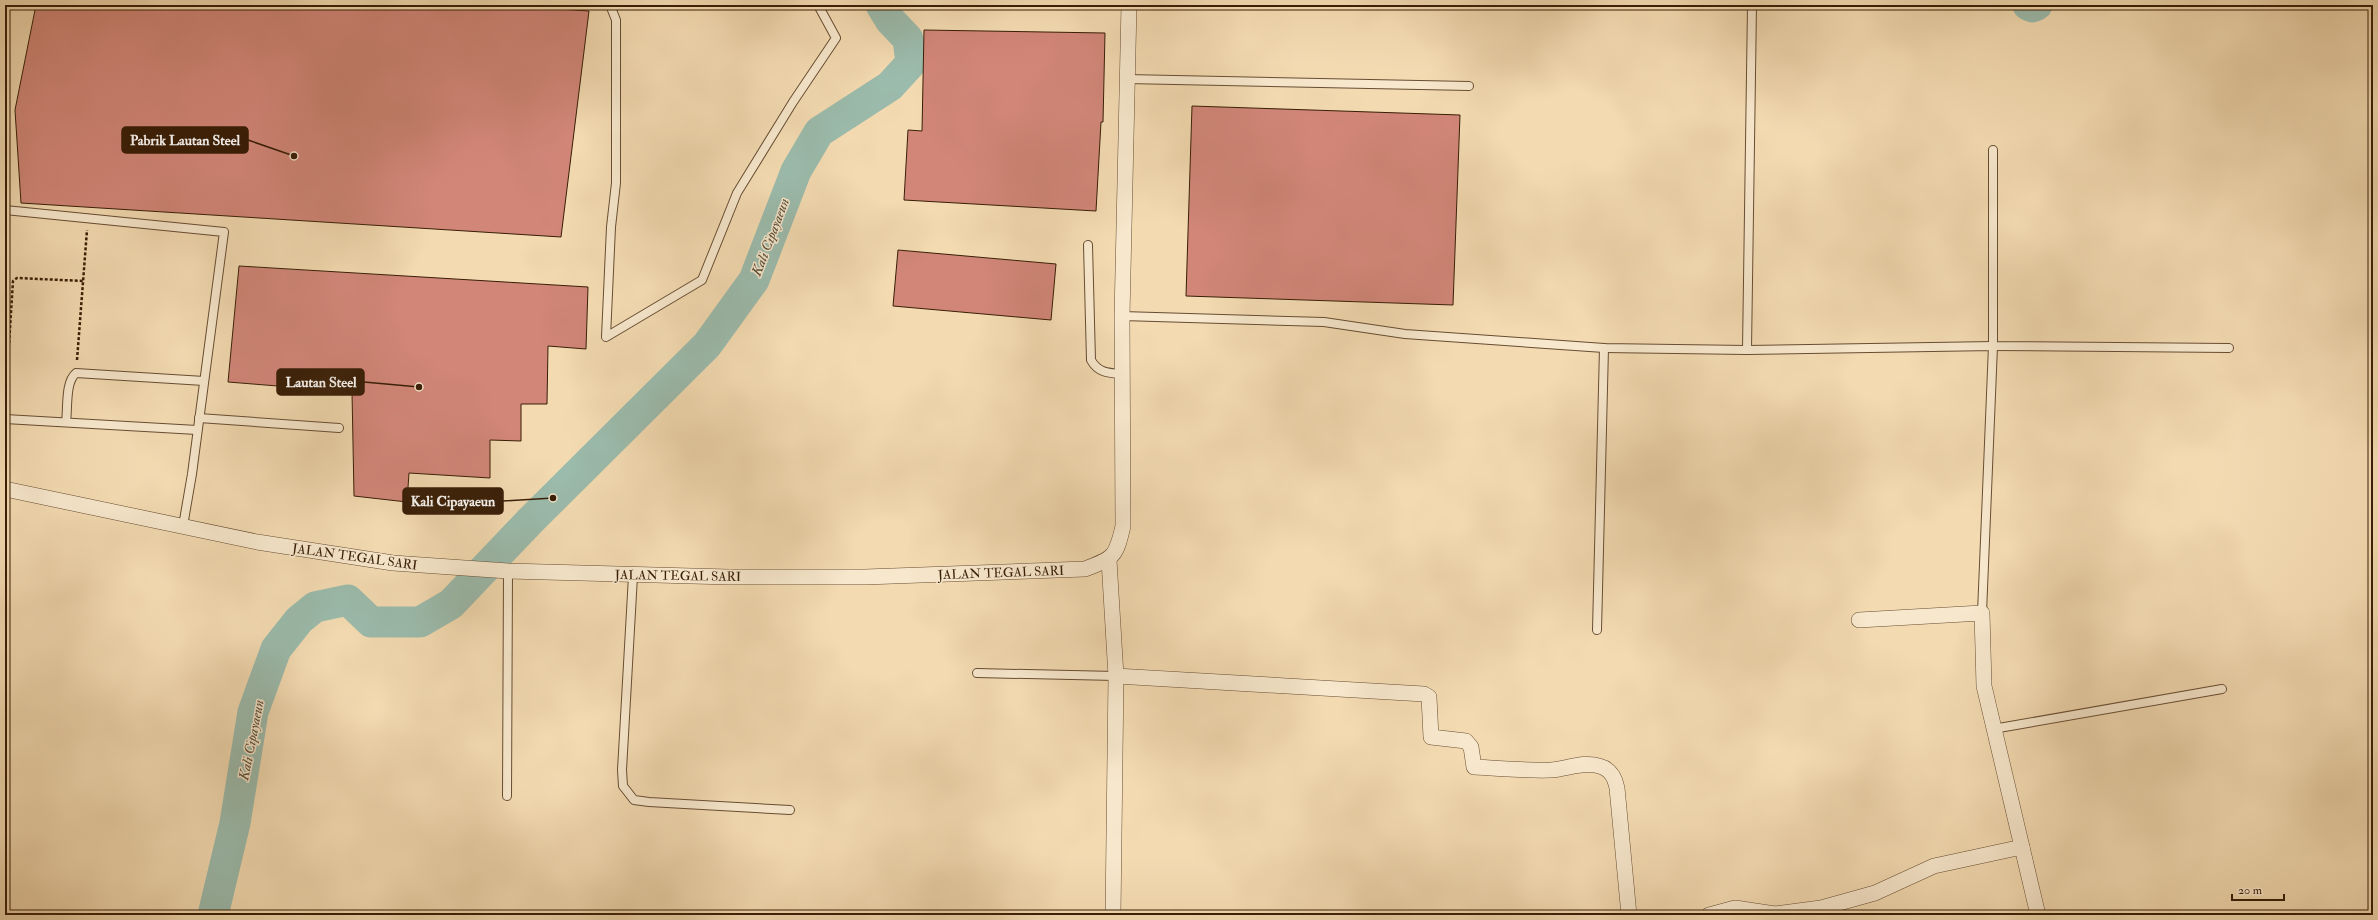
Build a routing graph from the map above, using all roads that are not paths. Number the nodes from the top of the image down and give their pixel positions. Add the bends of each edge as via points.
1 (610, 5) edge
2 (818, 5) edge
3 (1129, 5) edge
4 (1752, 5) edge
5 (1126, 79) junction
6 (1469, 86) dead end
7 (1993, 150) dead end
8 (5, 210) edge
9 (1088, 245) dead end
10 (1122, 316) junction
11 (1993, 346) junction
12 (1604, 348) junction
13 (2230, 348) dead end
14 (1747, 350) junction
15 (1122, 374) junction
16 (204, 381) junction
17 (199, 418) junction
18 (5, 419) edge
19 (66, 422) junction
20 (339, 428) dead end
21 (197, 430) junction
22 (6, 492) edge
23 (183, 526) junction
24 (1109, 560) junction
25 (501, 571) junction
26 (633, 576) junction
27 (1982, 614) junction
28 (1859, 620) dead end
29 (1597, 630) dead end
30 (977, 673) dead end
31 (1116, 676) junction
32 (2222, 689) dead end
33 (1993, 729) junction
34 (507, 796) dead end
35 (790, 810) dead end
36 (2022, 846) junction
37 (1113, 915) edge
38 (1629, 915) edge
39 (1709, 915) edge
40 (2038, 915) edge

1 - 2 lane via 616,20 616,183 611,227 606,337 702,280 737,192 836,38
3 - 5 street
4 - 14 lane
5 - 6 lane
5 - 10 street
7 - 11 lane
8 - 16 lane via 224,232
9 - 15 lane via 1091,360 1095,367 1105,373
10 - 12 lane via 1324,322 1405,334
10 - 15 street
11 - 13 lane
11 - 14 lane
11 - 27 lane
12 - 14 lane
12 - 29 lane
15 - 24 street via 1123,526 1119,544
16 - 17 lane
16 - 19 lane via 76,373 72,376 70,385
17 - 20 lane
17 - 21 lane
18 - 19 lane
19 - 21 lane
21 - 23 lane
22 - 23 street, JALAN TEGAL SARI
23 - 25 street, JALAN TEGAL SARI via 257,542 393,563
24 - 26 street, JALAN TEGAL SARI via 1085,569 880,576
24 - 31 street
25 - 26 street, JALAN TEGAL SARI
25 - 34 lane
26 - 35 lane via 623,786 634,800
27 - 28 street
27 - 33 street via 1984,686
30 - 31 lane
31 - 37 street
31 - 38 street via 1424,694 1429,697 1431,708 1431,738 1466,742 1471,747 1474,766 1530,770 1572,768 1589,764 1600,766 1614,777 1617,788
32 - 33 lane
33 - 36 street
36 - 39 street via 1934,866 1875,893 1821,908 1775,914 1735,908
36 - 40 street

